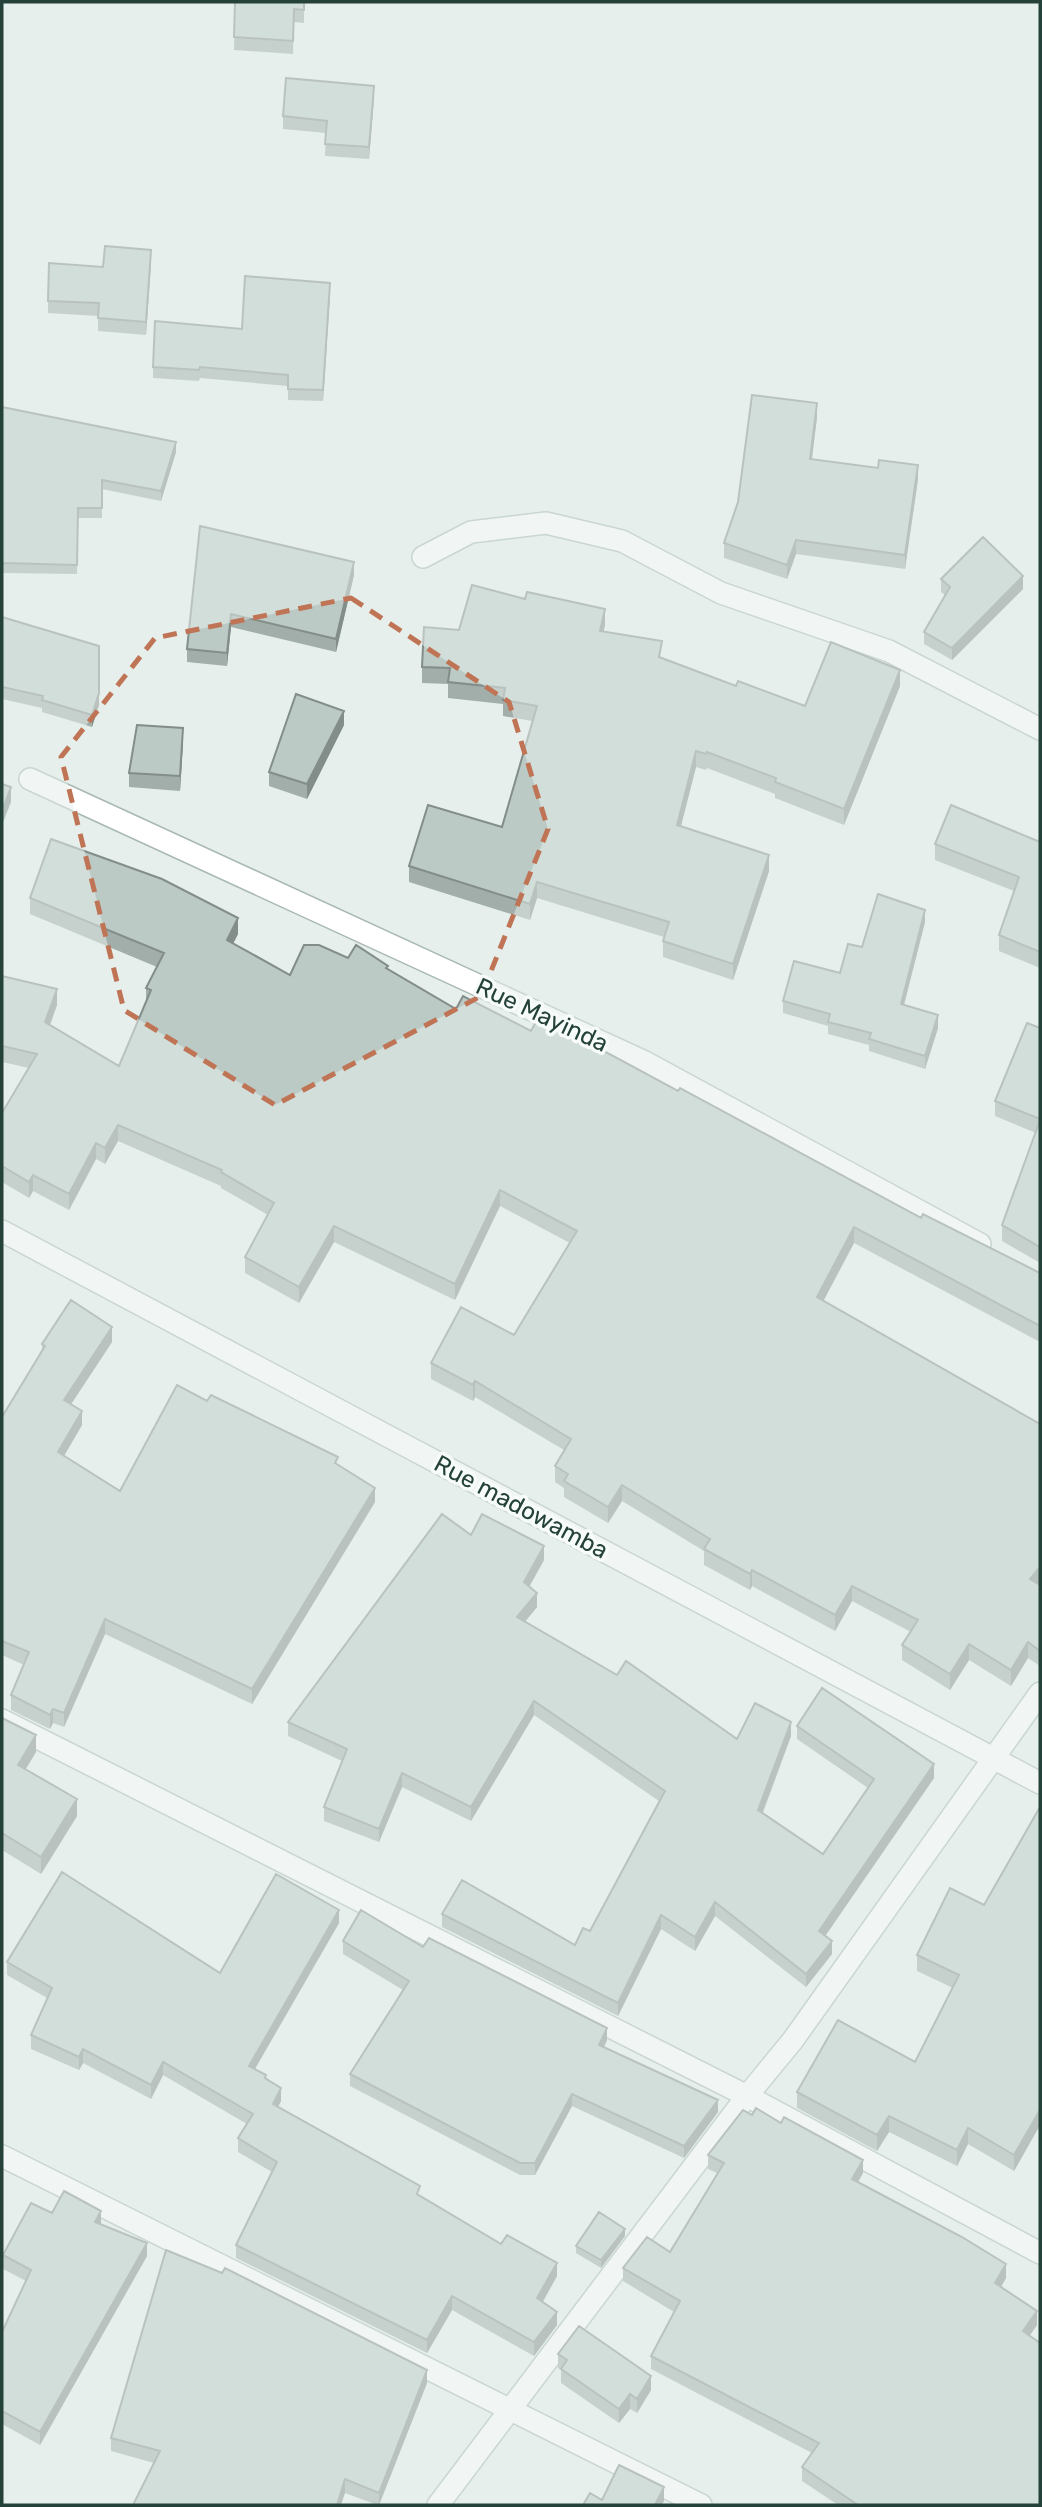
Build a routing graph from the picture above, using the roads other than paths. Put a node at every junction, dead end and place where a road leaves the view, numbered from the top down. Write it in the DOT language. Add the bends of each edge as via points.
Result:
graph roads {
  1 [pos="423,557"];
  2 [pos="1040,729"];
  3 [pos="30,779"];
  4 [pos="2,1231"];
  5 [pos="992,1250"];
  6 [pos="1040,1693"];
  7 [pos="2,1720"];
  8 [pos="993,1759"];
  9 [pos="1040,1783"];
  10 [pos="747,2096"];
  11 [pos="2,2156"];
  12 [pos="1040,2253"];
  13 [pos="511,2410"];
  14 [pos="438,2505"];
  15 [pos="701,2505"];
  1 -- 2 [label="street" via="471,532 546,523 622,541 721,593 889,651"];
  3 -- 5 [label="street, Rue Mayinda" via="645,1062"];
  4 -- 8 [label="street, Rue madowamba"];
  6 -- 8 [label="street"];
  7 -- 10 [label="street"];
  8 -- 9 [label="street, Rue madowamba"];
  8 -- 10 [label="street" via="793,2040"];
  10 -- 12 [label="street"];
  10 -- 13 [label="street"];
  11 -- 13 [label="street"];
  13 -- 14 [label="street"];
  13 -- 15 [label="street"];
}
